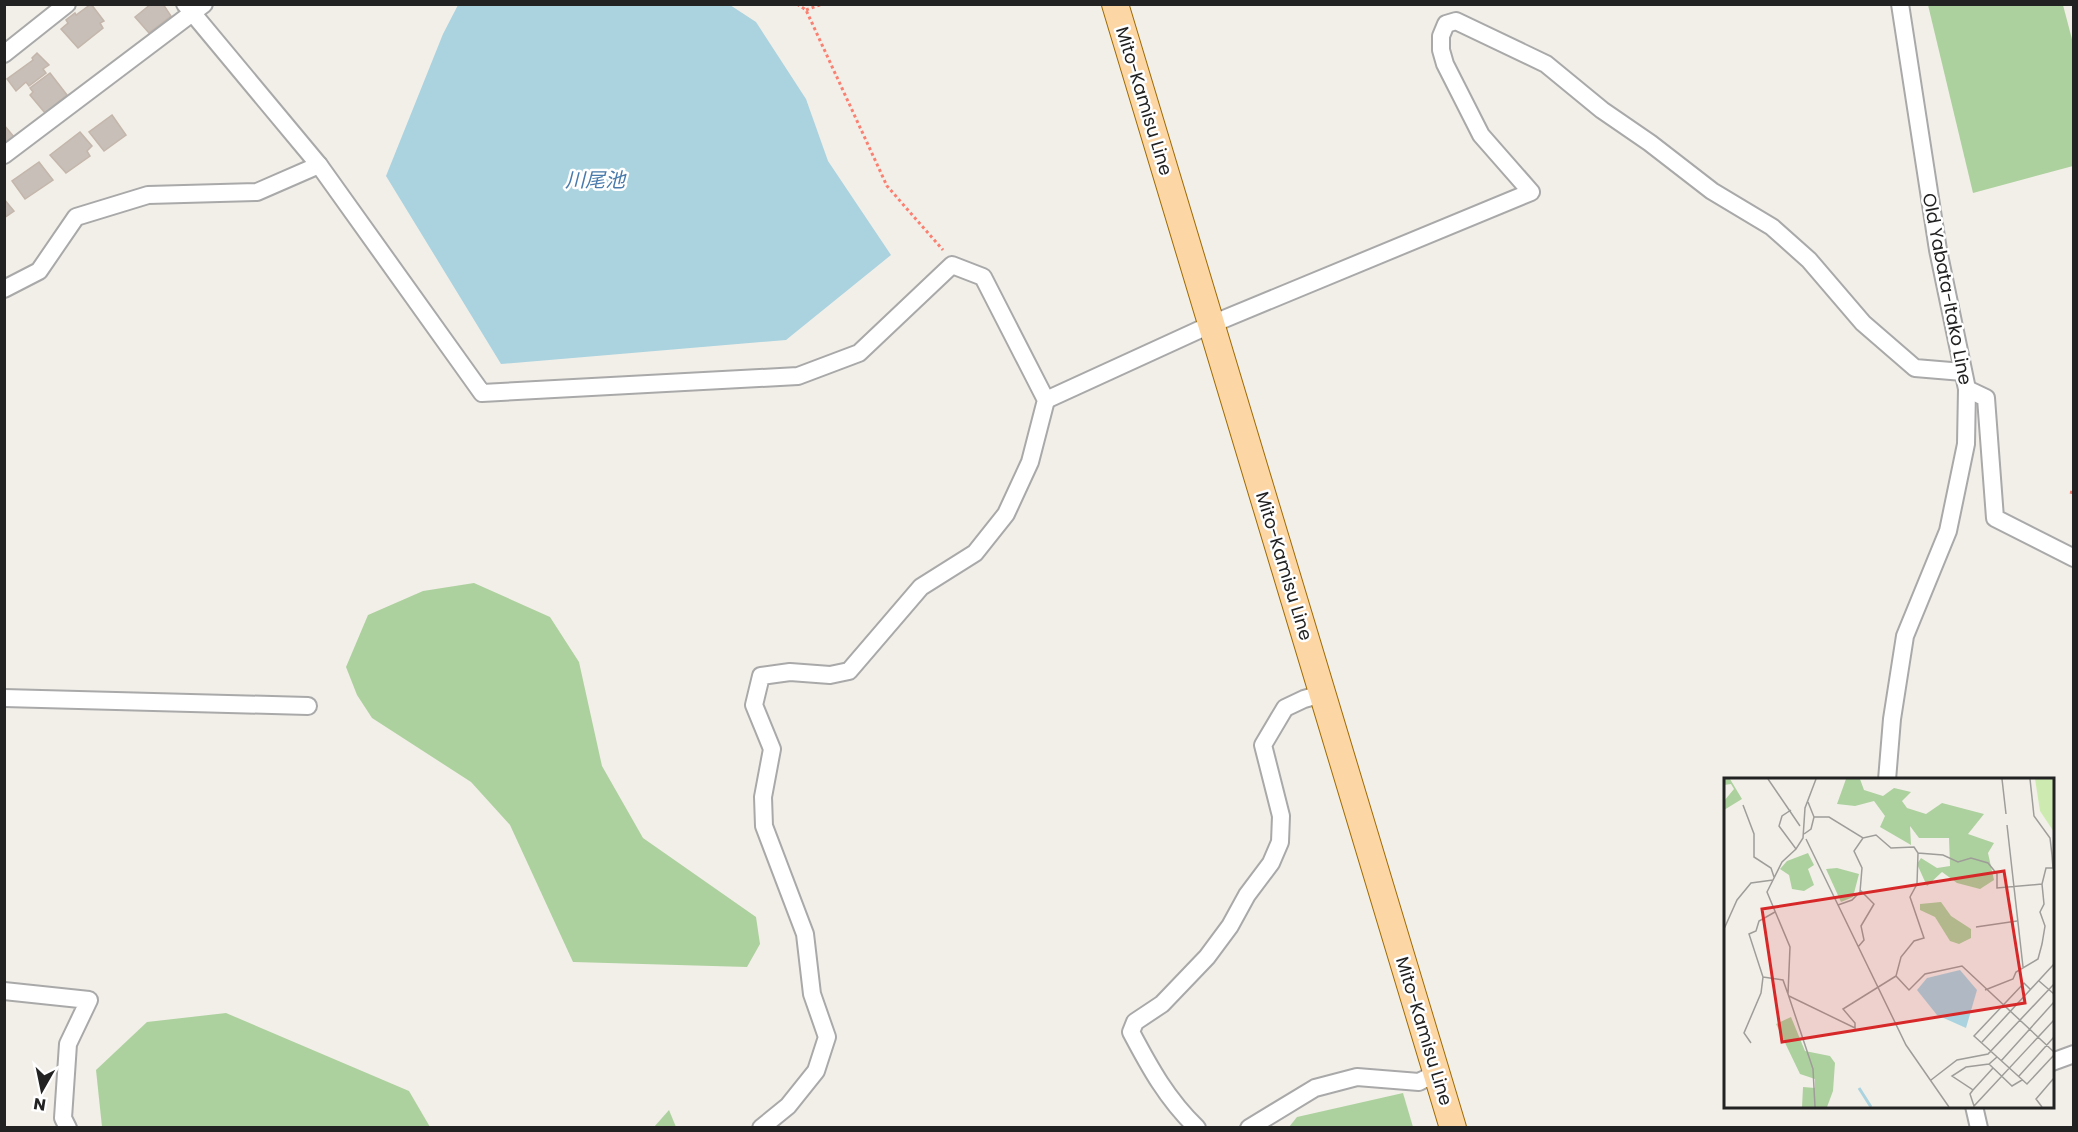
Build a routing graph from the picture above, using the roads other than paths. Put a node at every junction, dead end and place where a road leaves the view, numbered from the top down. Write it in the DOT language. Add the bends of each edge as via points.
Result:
graph roads {
  1 [pos="67,4"];
  2 [pos="1115,4"];
  3 [pos="1900,4"];
  4 [pos="194,7"];
  5 [pos="4,54"];
  6 [pos="4,154"];
  7 [pos="319,165"];
  8 [pos="4,290"];
  9 [pos="1212,324"];
  10 [pos="1963,372"];
  11 [pos="1967,389"];
  12 [pos="1047,400"];
  13 [pos="2073,558"];
  14 [pos="1322,694"];
  15 [pos="4,698"];
  16 [pos="308,706"];
  17 [pos="1887,778"];
  18 [pos="4,992"];
  19 [pos="2073,1054"];
  20 [pos="2054,1061"];
  21 [pos="1436,1073"];
  22 [pos="1974,1108"];
  23 [pos="68,1128"];
  24 [pos="761,1128"];
  25 [pos="1197,1128"];
  26 [pos="1250,1128"];
  27 [pos="1453,1128"];
  28 [pos="1979,1128"];
  1 -- 5 [label="street"];
  2 -- 9 [label="main road, Mito-Kamisu Line"];
  3 -- 10 [label="street, Old Yabata-Itako Line" via="1938,250"];
  4 -- 6 [label="street"];
  4 -- 7 [label="street"];
  7 -- 8 [label="street" via="256,192 148,195 76,217 39,271"];
  7 -- 12 [label="street" via="482,393 798,376 859,353 952,265 983,277"];
  9 -- 10 [label="street" via="1531,192 1482,135 1445,64 1441,36 1446,24 1456,21 1546,64 1713,191 1772,227 1809,260 1863,322 1915,368"];
  9 -- 12 [label="street"];
  9 -- 14 [label="main road, Mito-Kamisu Line"];
  10 -- 11 [label="street, Old Yabata-Itako Line"];
  11 -- 13 [label="street" via="1986,398 1995,518"];
  11 -- 17 [label="street, Old Yabata-Itako Line" via="1966,444 1948,531 1905,636"];
  12 -- 24 [label="street" via="1030,462 1006,514 975,553 921,587 849,671 761,676 754,705 772,749 764,826 805,934 812,994 827,1037 816,1071 788,1106"];
  14 -- 21 [label="main road, Mito-Kamisu Line"];
  14 -- 25 [label="street" via="1285,708 1263,745 1281,816 1280,842 1272,863 1206,957 1162,1004 1135,1022 1131,1032 1158,1081"];
  15 -- 16 [label="street"];
  18 -- 23 [label="street" via="89,1000 68,1044 63,1118"];
  19 -- 20 [label="street"];
  21 -- 26 [label="street" via="1419,1082 1357,1077 1315,1088"];
  21 -- 27 [label="main road, Mito-Kamisu Line"];
  22 -- 28 [label="street"];
}
